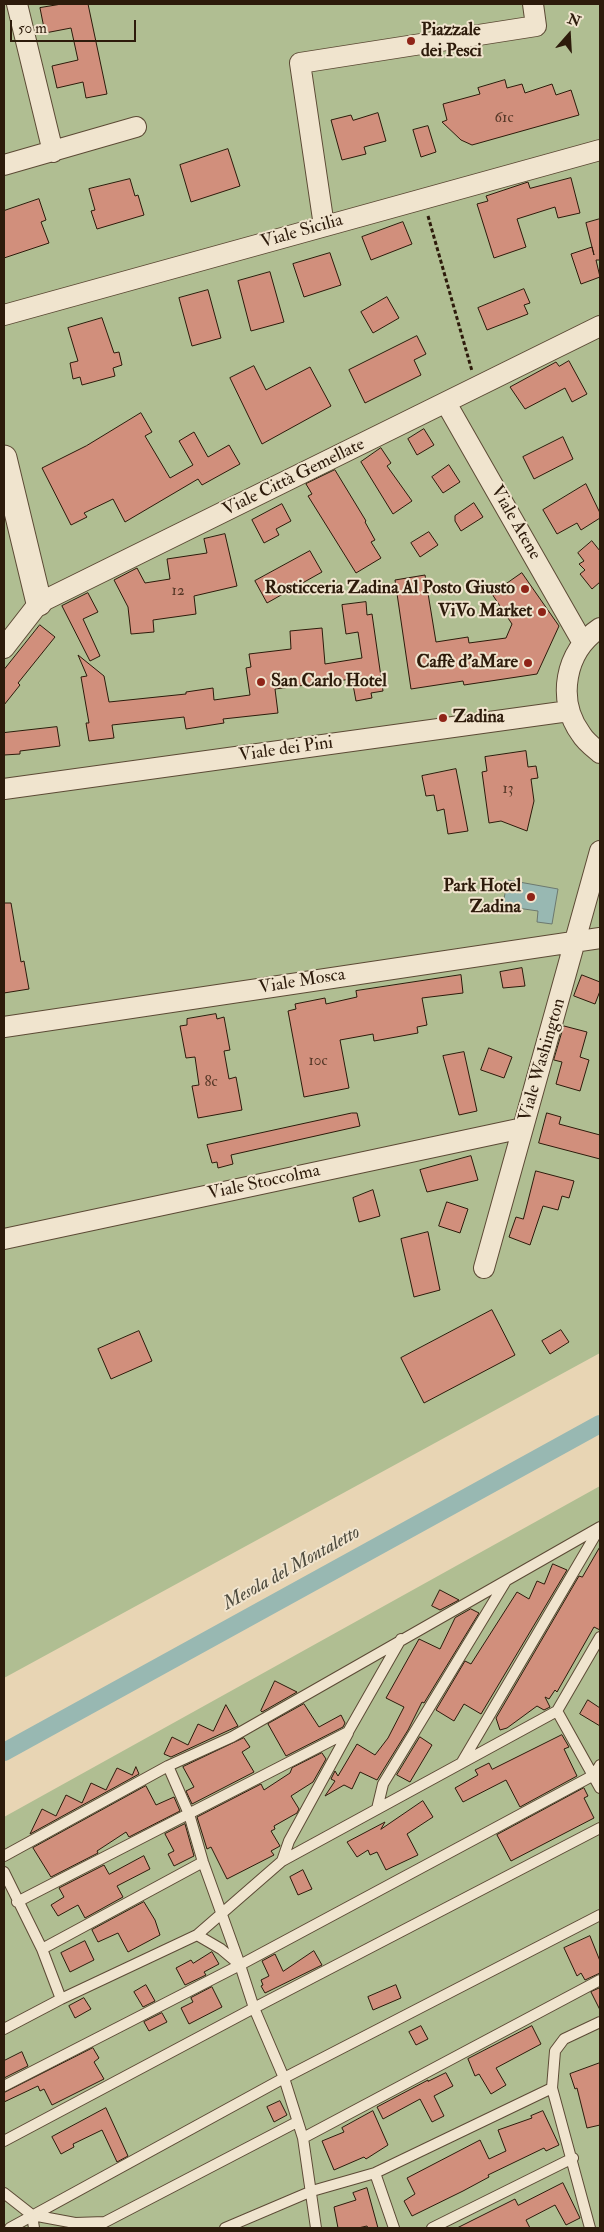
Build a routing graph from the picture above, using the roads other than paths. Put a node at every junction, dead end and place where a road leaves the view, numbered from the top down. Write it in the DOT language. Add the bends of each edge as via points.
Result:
graph roads {
  1 [pos="17,4"];
  2 [pos="533,4"];
  3 [pos="136,127"];
  4 [pos="600,150"];
  5 [pos="53,152"];
  6 [pos="4,165"];
  7 [pos="324,226"];
  8 [pos="4,315"];
  9 [pos="600,326"];
  10 [pos="446,403"];
  11 [pos="4,458"];
  12 [pos="39,603"];
  13 [pos="600,628"];
  14 [pos="583,643"];
  15 [pos="4,648"];
  16 [pos="569,711"];
  17 [pos="600,753"];
  18 [pos="4,789"];
  19 [pos="600,851"];
  20 [pos="600,938"];
  21 [pos="577,941"];
  22 [pos="4,1027"];
  23 [pos="524,1128"];
  24 [pos="4,1238"];
  25 [pos="484,1268"];
  26 [pos="600,1527"];
  27 [pos="507,1580"];
  28 [pos="600,1637"];
  29 [pos="401,1639"];
  30 [pos="557,1711"];
  31 [pos="348,1732"];
  32 [pos="461,1763"];
  33 [pos="600,1765"];
  34 [pos="168,1766"];
  35 [pos="594,1774"];
  36 [pos="600,1788"];
  37 [pos="377,1809"];
  38 [pos="189,1814"];
  39 [pos="600,1828"];
  40 [pos="4,1856"];
  41 [pos="282,1860"];
  42 [pos="203,1862"];
  43 [pos="4,1872"];
  44 [pos="17,1902"];
  45 [pos="222,1915"];
  46 [pos="600,1915"];
  47 [pos="197,1935"];
  48 [pos="42,1949"];
  49 [pos="240,1965"];
  50 [pos="600,1980"];
  51 [pos="60,1999"];
  52 [pos="254,2008"];
  53 [pos="600,2022"];
  54 [pos="4,2029"];
  55 [pos="284,2078"];
  56 [pos="4,2086"];
  57 [pos="552,2088"];
  58 [pos="297,2122"];
  59 [pos="303,2138"];
  60 [pos="4,2141"];
  61 [pos="573,2158"];
  62 [pos="375,2173"];
  63 [pos="312,2191"];
  64 [pos="4,2193"];
  65 [pos="32,2215"];
  66 [pos="10,2228"];
  67 [pos="34,2228"];
  68 [pos="226,2228"];
  69 [pos="316,2228"];
  70 [pos="394,2228"];
  71 [pos="432,2228"];
  72 [pos="590,2228"];
  1 -- 5 [label="street"];
  2 -- 7 [label="street" via="536,26 300,63"];
  3 -- 5 [label="street"];
  4 -- 7 [label="street, Viale Sicilia"];
  5 -- 6 [label="street"];
  7 -- 8 [label="street, Viale Sicilia"];
  9 -- 10 [label="street, Viale Città Gemellate"];
  10 -- 12 [label="street, Viale Città Gemellate"];
  10 -- 14 [label="street, Viale Atene"];
  11 -- 12 [label="street"];
  12 -- 15 [label="street, Viale Città Gemellate"];
  13 -- 14 [label="street"];
  14 -- 16 [label="street" via="568,675"];
  16 -- 17 [label="street" via="581,734"];
  16 -- 18 [label="street, Viale dei Pini"];
  19 -- 21 [label="street, Viale Washington"];
  20 -- 21 [label="street, Viale Mosca"];
  21 -- 22 [label="street, Viale Mosca"];
  21 -- 23 [label="street, Viale Washington"];
  23 -- 24 [label="street, Viale Stoccolma"];
  23 -- 25 [label="street, Viale Washington"];
  26 -- 27 [label="lane"];
  26 -- 32 [label="lane"];
  27 -- 29 [label="lane"];
  27 -- 37 [label="lane" via="383,1784"];
  28 -- 30 [label="lane"];
  29 -- 31 [label="lane"];
  29 -- 34 [label="lane" via="232,1737"];
  30 -- 32 [label="lane"];
  30 -- 35 [label="lane"];
  31 -- 38 [label="lane"];
  31 -- 41 [label="lane"];
  32 -- 37 [label="lane"];
  33 -- 35 [label="lane"];
  34 -- 38 [label="lane"];
  34 -- 40 [label="lane"];
  35 -- 36 [label="lane"];
  35 -- 49 [label="lane"];
  37 -- 41 [label="lane"];
  38 -- 42 [label="lane"];
  38 -- 44 [label="lane"];
  39 -- 52 [label="lane"];
  41 -- 45 [label="lane"];
  42 -- 45 [label="lane"];
  42 -- 48 [label="lane"];
  43 -- 44 [label="lane"];
  44 -- 48 [label="lane"];
  45 -- 47 [label="lane"];
  45 -- 49 [label="lane"];
  46 -- 55 [label="lane"];
  47 -- 49 [label="lane"];
  47 -- 51 [label="lane"];
  48 -- 51 [label="lane"];
  49 -- 52 [label="lane"];
  49 -- 56 [label="lane"];
  50 -- 59 [label="lane"];
  51 -- 54 [label="lane"];
  52 -- 55 [label="lane"];
  52 -- 60 [label="lane"];
  53 -- 57 [label="lane" via="564,2039 556,2051"];
  55 -- 58 [label="lane"];
  55 -- 65 [label="lane"];
  57 -- 61 [label="lane"];
  57 -- 62 [label="lane"];
  58 -- 59 [label="lane"];
  58 -- 65 [label="lane" via="105,2222 75,2223"];
  59 -- 63 [label="lane"];
  61 -- 71 [label="lane"];
  61 -- 72 [label="lane"];
  62 -- 63 [label="lane"];
  62 -- 70 [label="lane"];
  63 -- 68 [label="lane"];
  63 -- 69 [label="lane"];
  64 -- 65 [label="lane"];
  65 -- 66 [label="lane"];
  65 -- 67 [label="lane"];
}
